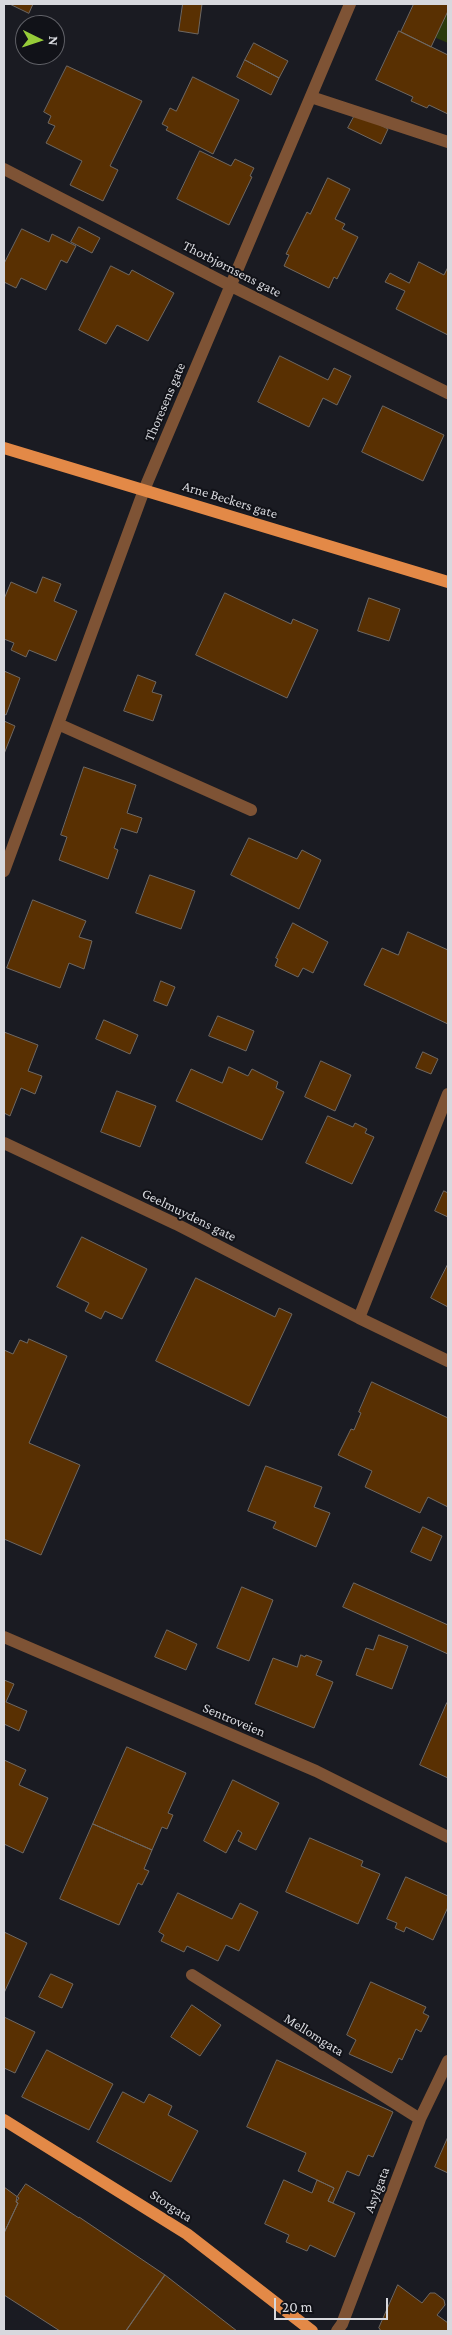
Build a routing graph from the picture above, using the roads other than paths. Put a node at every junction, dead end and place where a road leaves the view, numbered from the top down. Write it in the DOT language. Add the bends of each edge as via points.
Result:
graph roads {
  1 [pos="350,4"];
  2 [pos="311,97"];
  3 [pos="448,142"];
  4 [pos="4,169"];
  5 [pos="231,286"];
  6 [pos="448,393"];
  7 [pos="4,448"];
  8 [pos="144,490"];
  9 [pos="448,582"];
  10 [pos="58,724"];
  11 [pos="251,810"];
  12 [pos="4,871"];
  13 [pos="448,1094"];
  14 [pos="4,1143"];
  15 [pos="359,1318"];
  16 [pos="448,1361"];
  17 [pos="4,1637"];
  18 [pos="448,1837"];
  19 [pos="192,1975"];
  20 [pos="448,2060"];
  21 [pos="420,2119"];
  22 [pos="4,2120"];
  23 [pos="312,2331"];
  24 [pos="337,2331"];
  1 -- 2 [label="street, Thoresens gate"];
  2 -- 3 [label="street"];
  2 -- 5 [label="street, Thoresens gate"];
  4 -- 5 [label="street, Thorbjørnsens gate"];
  5 -- 6 [label="street, Thorbjørnsens gate"];
  5 -- 8 [label="street, Thoresens gate"];
  7 -- 8 [label="main road, Arne Beckers gate"];
  8 -- 9 [label="main road, Arne Beckers gate"];
  8 -- 10 [label="street, Thoresens gate"];
  10 -- 11 [label="street"];
  10 -- 12 [label="street, Thoresens gate"];
  13 -- 15 [label="street"];
  14 -- 15 [label="street, Geelmuydens gate" via="176,1224"];
  15 -- 16 [label="street, Geelmuydens gate"];
  17 -- 18 [label="street, Sentroveien" via="316,1771"];
  19 -- 21 [label="street, Mellomgata"];
  20 -- 21 [label="street, Asylgata"];
  21 -- 24 [label="street, Asylgata"];
  22 -- 23 [label="main road, Storgata" via="187,2234"];
}
